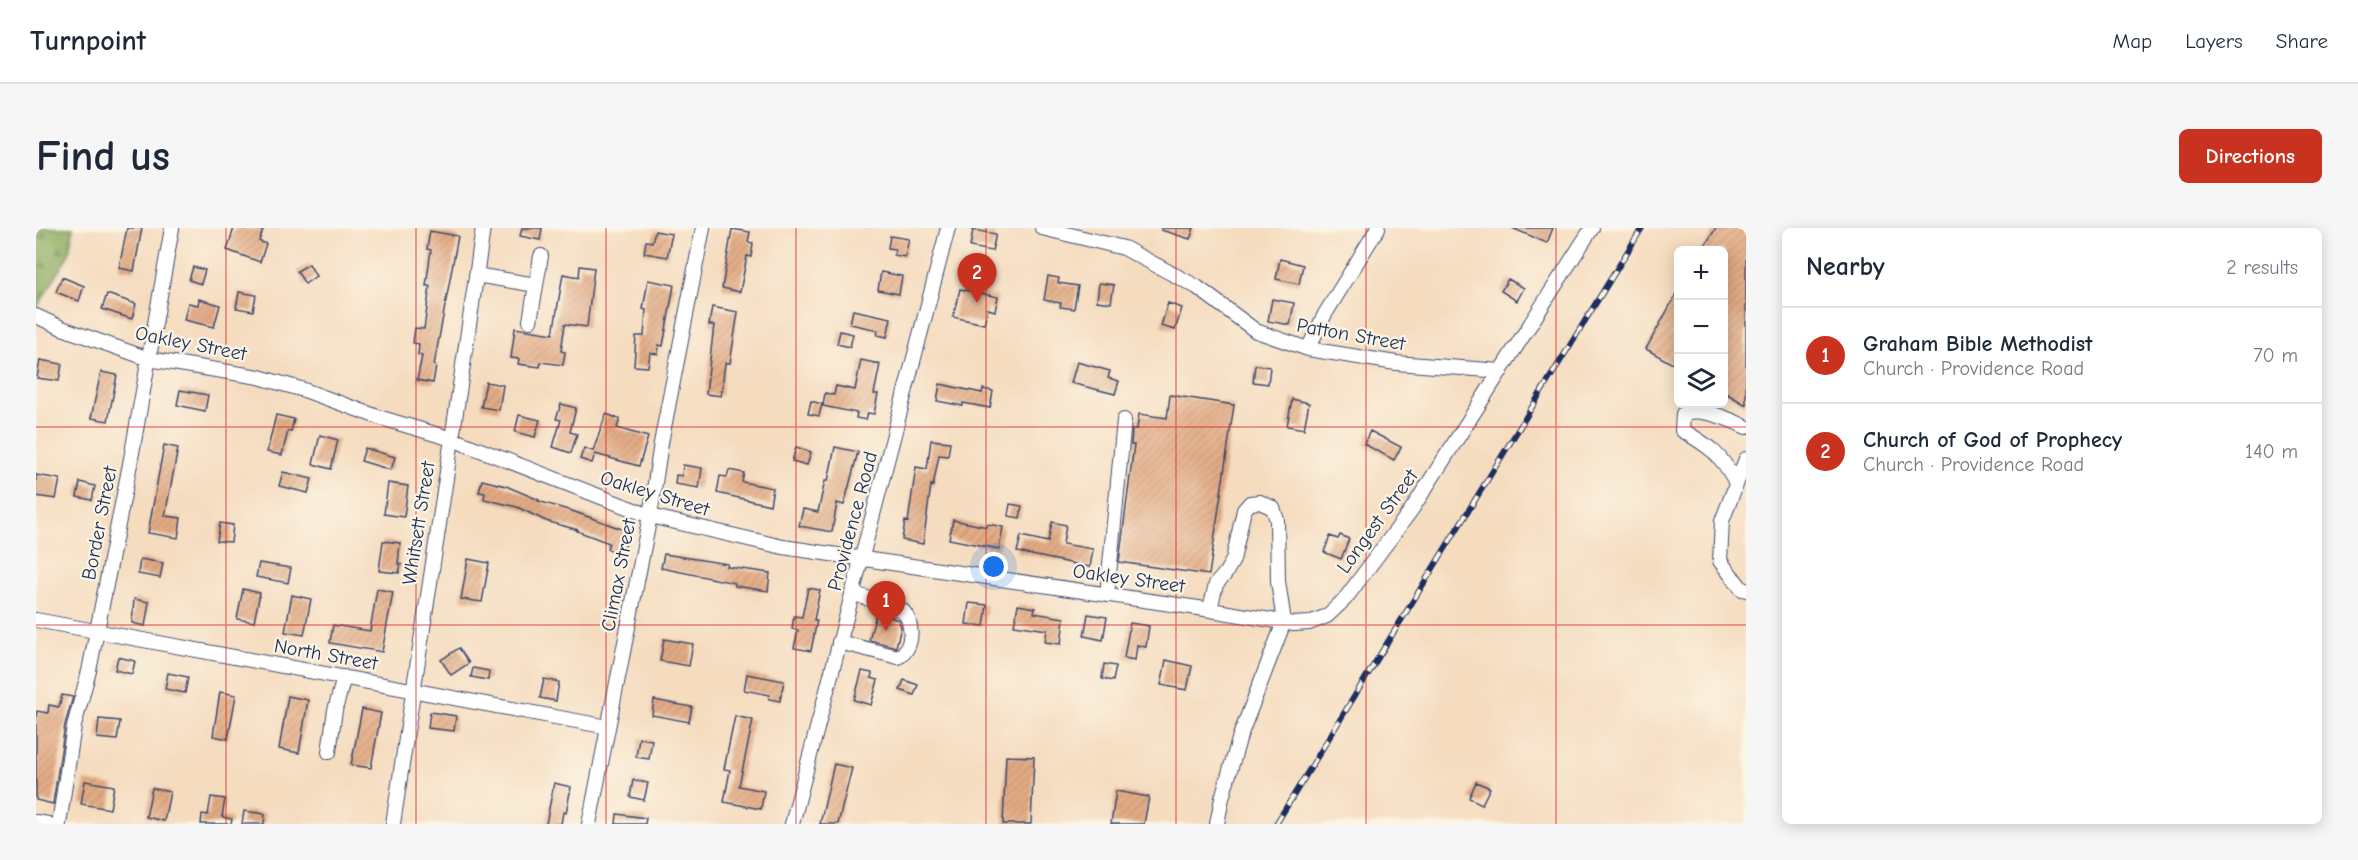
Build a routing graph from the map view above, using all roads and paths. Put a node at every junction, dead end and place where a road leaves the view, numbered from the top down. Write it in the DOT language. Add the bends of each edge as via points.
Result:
graph roads {
  1 [pos="172,228"];
  2 [pos="483,228"];
  3 [pos="703,228"];
  4 [pos="948,228"];
  5 [pos="1042,228"];
  6 [pos="1378,228"];
  7 [pos="1592,228"];
  8 [pos="541,256"];
  9 [pos="476,275"];
  10 [pos="536,285"];
  11 [pos="36,316"];
  12 [pos="530,321"];
  13 [pos="1308,349"];
  14 [pos="149,359"];
  15 [pos="1501,371"];
  16 [pos="1124,420"];
  17 [pos="1746,427"];
  18 [pos="452,440"];
  19 [pos="1746,459"];
  20 [pos="1736,483"];
  21 [pos="650,516"];
  22 [pos="862,559"];
  23 [pos="1746,590"];
  24 [pos="852,593"];
  25 [pos="1107,595"];
  26 [pos="1210,609"];
  27 [pos="36,620"];
  28 [pos="1284,622"];
  29 [pos="97,631"];
  30 [pos="839,642"];
  31 [pos="344,677"];
  32 [pos="415,690"];
  33 [pos="608,727"];
  34 [pos="329,752"];
  35 [pos="36,822"];
  36 [pos="48,824"];
  37 [pos="59,824"];
  38 [pos="393,824"];
  39 [pos="589,824"];
  40 [pos="792,824"];
  41 [pos="1217,824"];
  1 -- 14 [label="street, Border Street"];
  2 -- 9 [label="street, Whitsett Street"];
  3 -- 21 [label="street, Climax Street"];
  4 -- 22 [label="street, Providence Road"];
  5 -- 13 [label="street, Patton Street" via="1124,248 1197,287 1256,331"];
  6 -- 13 [label="street"];
  7 -- 15 [label="street, Longest Street"];
  8 -- 10 [label="street"];
  9 -- 10 [label="street"];
  9 -- 18 [label="street, Whitsett Street"];
  10 -- 12 [label="street"];
  11 -- 14 [label="street, Oakley Street"];
  13 -- 15 [label="street, Patton Street" via="1396,363"];
  14 -- 18 [label="street, Oakley Street" via="259,377"];
  14 -- 29 [label="street, Border Street"];
  15 -- 28 [label="street, Longest Street" via="1412,509 1335,610 1309,623"];
  16 -- 25 [label="street"];
  17 -- 20 [label="street" via="1691,410 1683,414 1682,430 1726,463"];
  18 -- 21 [label="street, Oakley Street"];
  18 -- 32 [label="street, Whitsett Street"];
  19 -- 20 [label="street"];
  20 -- 23 [label="street" via="1722,521 1720,561"];
  21 -- 22 [label="street, Oakley Street" via="783,547"];
  21 -- 33 [label="street, Climax Street"];
  22 -- 24 [label="street, Providence Road"];
  22 -- 25 [label="street, Oakley Street"];
  24 -- 30 [label="street, Providence Road"];
  24 -- 30 [label="street" via="902,610 910,626 909,642 898,657"];
  25 -- 26 [label="street, Oakley Street"];
  26 -- 28 [label="street, Oakley Street"];
  26 -- 28 [label="street" via="1216,584 1233,560 1244,510 1250,503 1260,502 1273,508 1277,520 1278,581"];
  27 -- 29 [label="street, North Street"];
  28 -- 41 [label="street" via="1240,735"];
  29 -- 31 [label="street, North Street"];
  29 -- 37 [label="street, Border Street" via="74,726"];
  30 -- 40 [label="street, Providence Road"];
  31 -- 32 [label="street, North Street"];
  31 -- 34 [label="street" via="334,710"];
  32 -- 33 [label="street, North Street"];
  32 -- 38 [label="street, Whitsett Street"];
  33 -- 39 [label="street, Climax Street"];
  35 -- 36 [label="street"];
}
